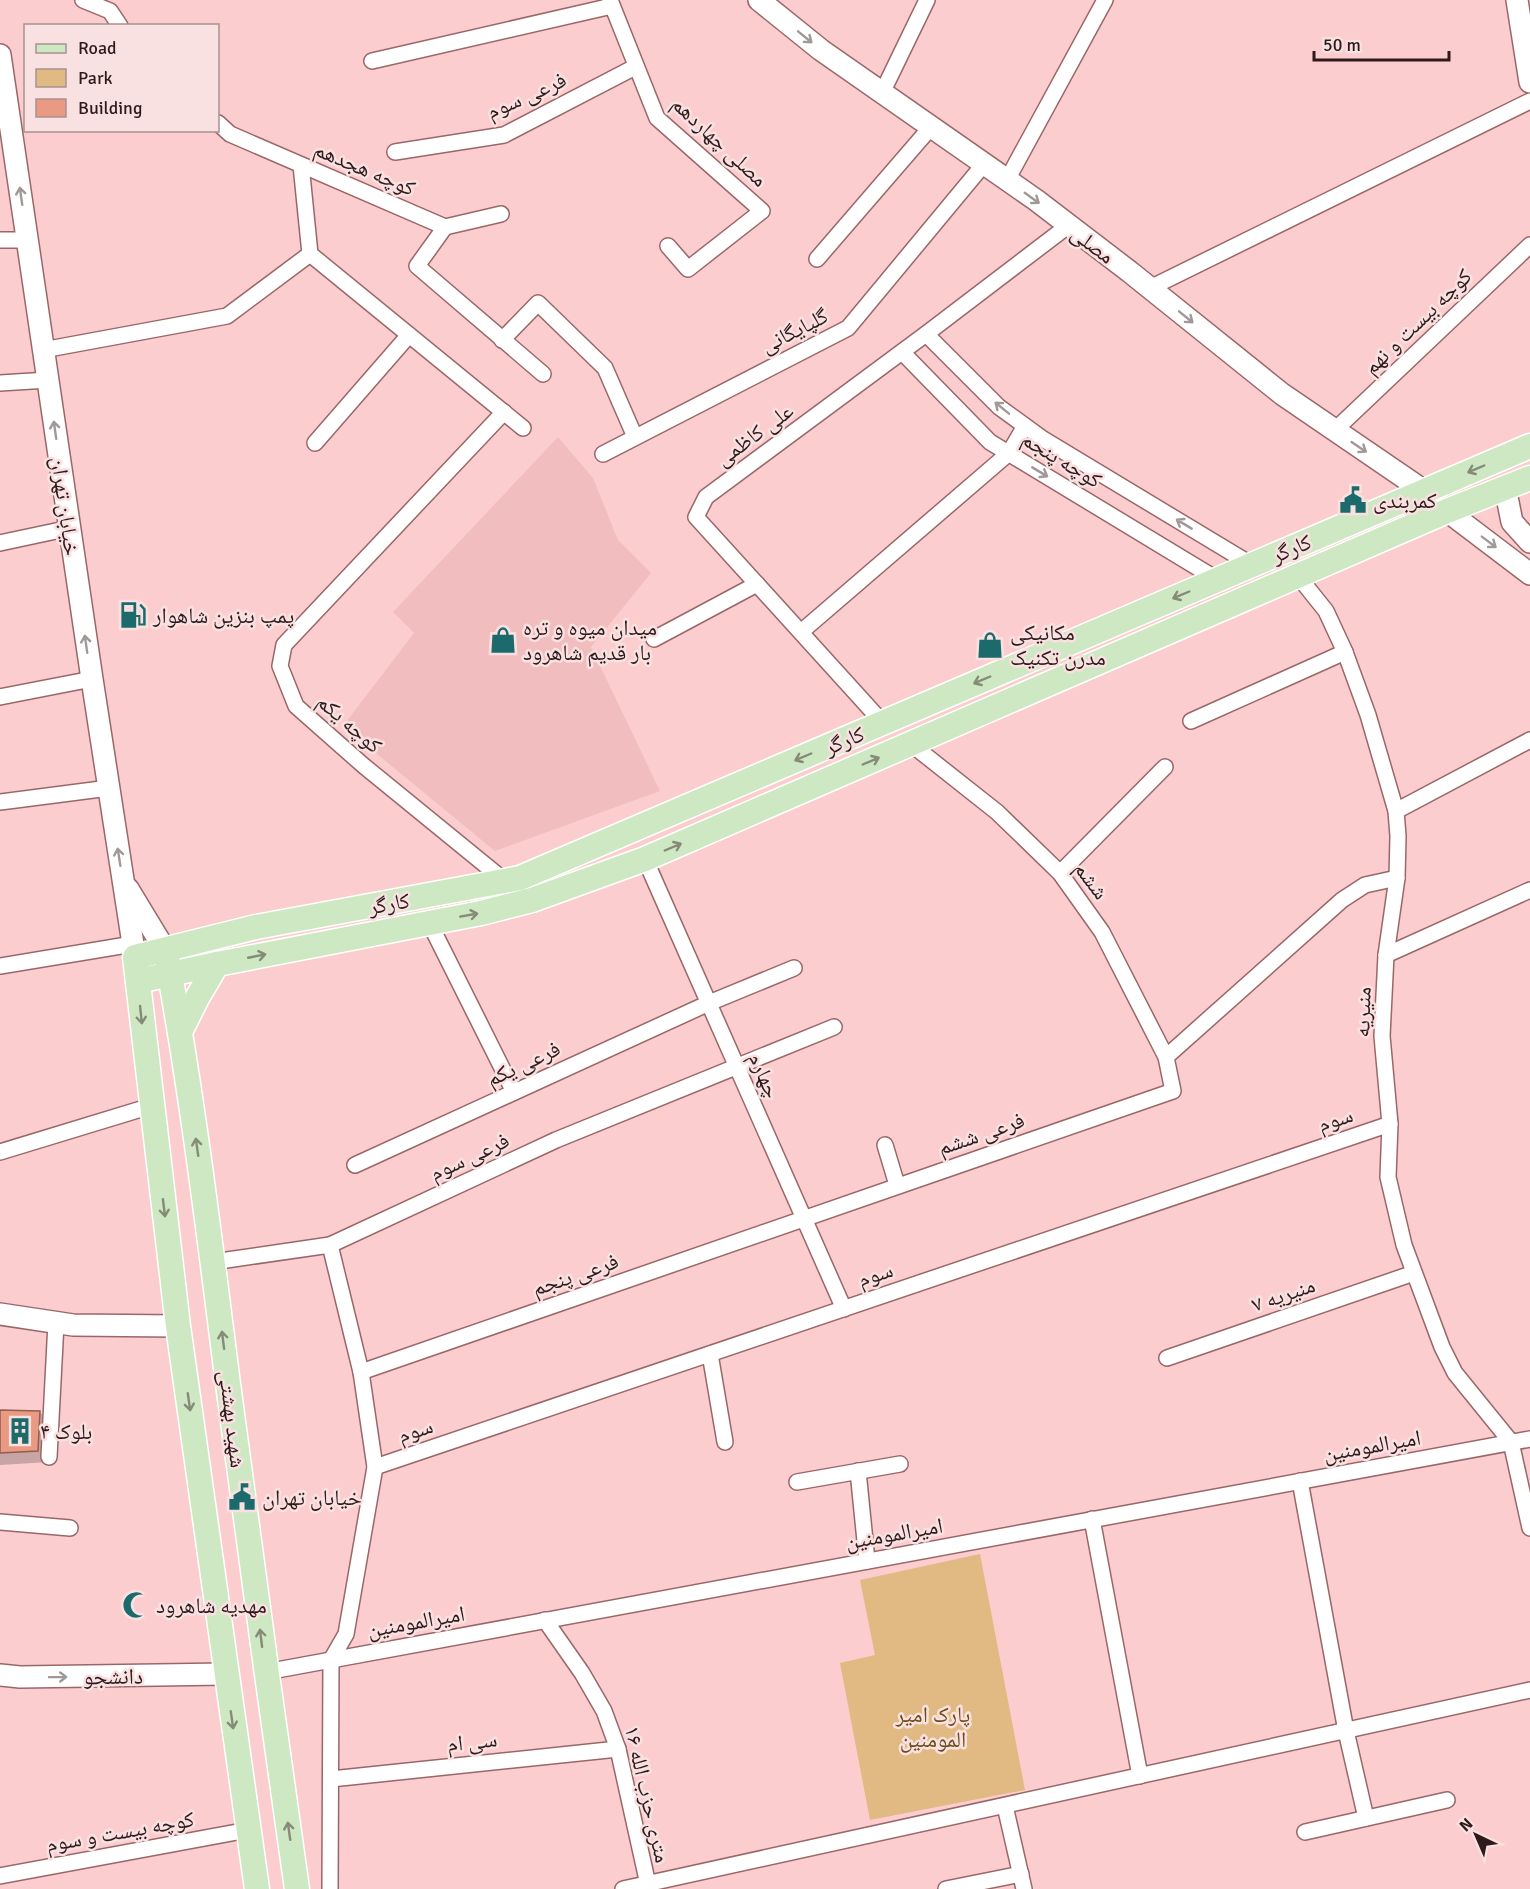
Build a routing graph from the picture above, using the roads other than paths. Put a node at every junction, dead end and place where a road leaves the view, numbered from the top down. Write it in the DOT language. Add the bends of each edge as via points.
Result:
graph roads {
  1 [pos="83,0"];
  2 [pos="759,0"];
  3 [pos="927,0"];
  4 [pos="1105,0"];
  5 [pos="1517,0"];
  6 [pos="611,3"];
  7 [pos="119,24"];
  8 [pos="0,55"];
  9 [pos="372,61"];
  10 [pos="635,67"];
  11 [pos="1530,82"];
  12 [pos="882,93"];
  13 [pos="1530,100"];
  14 [pos="219,124"];
  15 [pos="932,127"];
  16 [pos="395,152"];
  17 [pos="984,164"];
  18 [pos="302,165"];
  19 [pos="1007,180"];
  20 [pos="501,214"];
  21 [pos="1069,225"];
  22 [pos="445,227"];
  23 [pos="0,240"];
  24 [pos="27,240"];
  25 [pos="1530,245"];
  26 [pos="668,246"];
  27 [pos="310,254"];
  28 [pos="817,259"];
  29 [pos="1150,288"];
  30 [pos="926,334"];
  31 [pos="409,335"];
  32 [pos="502,340"];
  33 [pos="43,350"];
  34 [pos="902,352"];
  35 [pos="543,374"];
  36 [pos="48,380"];
  37 [pos="0,382"];
  38 [pos="504,412"];
  39 [pos="1025,426"];
  40 [pos="523,428"];
  41 [pos="1335,430"];
  42 [pos="635,437"];
  43 [pos="315,443"];
  44 [pos="1528,445"];
  45 [pos="1009,453"];
  46 [pos="603,454"];
  47 [pos="1530,478"];
  48 [pos="1505,487"];
  49 [pos="1424,491"];
  50 [pos="1448,511"];
  51 [pos="70,528"];
  52 [pos="1530,542"];
  53 [pos="0,543"];
  54 [pos="1252,565"];
  55 [pos="1530,574"];
  56 [pos="1298,576"];
  57 [pos="1218,580"];
  58 [pos="757,584"];
  59 [pos="801,632"];
  60 [pos="654,639"];
  61 [pos="1345,652"];
  62 [pos="92,679"];
  63 [pos="0,697"];
  64 [pos="1191,721"];
  65 [pos="884,723"];
  66 [pos="1530,740"];
  67 [pos="911,744"];
  68 [pos="1165,767"];
  69 [pos="109,788"];
  70 [pos="0,802"];
  71 [pos="1396,811"];
  72 [pos="645,859"];
  73 [pos="1060,873"];
  74 [pos="1397,878"];
  75 [pos="505,881"];
  76 [pos="123,883"];
  77 [pos="1530,890"];
  78 [pos="429,922"];
  79 [pos="134,950"];
  80 [pos="165,950"];
  81 [pos="1386,955"];
  82 [pos="217,964"];
  83 [pos="0,966"];
  84 [pos="794,968"];
  85 [pos="170,974"];
  86 [pos="138,981"];
  87 [pos="709,1003"];
  88 [pos="834,1027"];
  89 [pos="180,1032"];
  90 [pos="1166,1057"];
  91 [pos="738,1068"];
  92 [pos="1173,1091"];
  93 [pos="514,1092"];
  94 [pos="151,1106"];
  95 [pos="1390,1124"];
  96 [pos="885,1145"];
  97 [pos="0,1152"];
  98 [pos="355,1165"];
  99 [pos="897,1185"];
  100 [pos="804,1218"];
  101 [pos="330,1245"];
  102 [pos="213,1262"];
  103 [pos="1414,1273"];
  104 [pos="844,1309"];
  105 [pos="0,1314"];
  106 [pos="56,1323"];
  107 [pos="178,1326"];
  108 [pos="710,1354"];
  109 [pos="1167,1359"];
  110 [pos="361,1372"];
  111 [pos="1530,1438"];
  112 [pos="725,1442"];
  113 [pos="1511,1442"];
  114 [pos="49,1457"];
  115 [pos="900,1464"];
  116 [pos="375,1467"];
  117 [pos="858,1472"];
  118 [pos="1300,1481"];
  119 [pos="797,1482"];
  120 [pos="1092,1519"];
  121 [pos="0,1522"];
  122 [pos="70,1528"];
  123 [pos="1530,1528"];
  124 [pos="867,1561"];
  125 [pos="545,1620"];
  126 [pos="331,1660"];
  127 [pos="266,1672"];
  128 [pos="225,1674"];
  129 [pos="0,1675"];
  130 [pos="1530,1690"];
  131 [pos="1346,1731"];
  132 [pos="618,1749"];
  133 [pos="1140,1776"];
  134 [pos="331,1779"];
  135 [pos="1447,1800"];
  136 [pos="1005,1806"];
  137 [pos="1366,1818"];
  138 [pos="248,1830"];
  139 [pos="1305,1832"];
  140 [pos="0,1876"];
  141 [pos="1022,1881"];
  142 [pos="648,1887"];
  143 [pos="256,1889"];
  144 [pos="297,1889"];
  145 [pos="330,1889"];
  146 [pos="623,1889"];
  147 [pos="946,1889"];
  1 -- 7 [label="street" via="110,11"];
  2 -- 12 [label="street, مصلی, one-way"];
  3 -- 12 [label="street"];
  4 -- 19 [label="street"];
  5 -- 11 [label="street"];
  6 -- 9 [label="street"];
  6 -- 10 [label="street, مصلی چهاردهم"];
  24 -- 8 [label="street, خیابان تهران, one-way"];
  10 -- 16 [label="street, فرعی سوم" via="504,135"];
  10 -- 26 [label="street, مصلی چهاردهم" via="657,118 762,211 688,268"];
  12 -- 15 [label="street, مصلی"];
  13 -- 29 [label="street"];
  14 -- 18 [label="street, کوچه هجدهم" via="230,134"];
  15 -- 17 [label="street, مصلی"];
  15 -- 28 [label="street"];
  17 -- 19 [label="street, مصلی"];
  17 -- 42 [label="street, گلپایگانی" via="848,328"];
  18 -- 22 [label="street, کوچه هجدهم"];
  18 -- 27 [label="street"];
  19 -- 21 [label="street, مصلی, one-way"];
  20 -- 22 [label="street"];
  21 -- 29 [label="street, مصلی"];
  21 -- 30 [label="street, علی کاظمی"];
  22 -- 32 [label="street" via="417,266"];
  23 -- 24 [label="street"];
  24 -- 33 [label="street, خیابان تهران"];
  25 -- 41 [label="street, کوچه بیست و نهم"];
  27 -- 31 [label="street"];
  27 -- 33 [label="street" via="227,316"];
  29 -- 41 [label="street, مصلی, one-way" via="1282,394"];
  30 -- 34 [label="street, علی کاظمی"];
  39 -- 30 [label="street, one-way" via="999,407"];
  31 -- 38 [label="street"];
  31 -- 43 [label="street"];
  32 -- 35 [label="street"];
  32 -- 42 [label="street" via="538,303 605,368"];
  33 -- 36 [label="street, خیابان تهران"];
  34 -- 45 [label="street, کوچه پنجم" via="990,442"];
  34 -- 58 [label="street, علی کاظمی" via="706,497 696,517"];
  36 -- 37 [label="street"];
  51 -- 36 [label="street, خیابان تهران, one-way"];
  38 -- 40 [label="street"];
  38 -- 75 [label="street, کوچه یکم" via="284,645 280,666 296,706"];
  39 -- 45 [label="street"];
  54 -- 39 [label="street, one-way"];
  41 -- 49 [label="street, مصلی, one-way"];
  42 -- 46 [label="street, گلپایگانی"];
  44 -- 49 [label="main road, کارگر, one-way"];
  45 -- 57 [label="street, کوچه پنجم, one-way"];
  45 -- 59 [label="street"];
  47 -- 48 [label="main road, کارگر"];
  48 -- 50 [label="main road, کارگر"];
  48 -- 52 [label="street" via="1512,522"];
  49 -- 50 [label="main road"];
  49 -- 54 [label="main road, کارگر"];
  50 -- 55 [label="street, one-way"];
  50 -- 56 [label="main road, کارگر"];
  51 -- 53 [label="street"];
  62 -- 51 [label="street, خیابان تهران, one-way"];
  54 -- 57 [label="main road, کارگر"];
  56 -- 61 [label="street, منیریه" via="1326,611"];
  56 -- 67 [label="main road, کارگر"];
  57 -- 65 [label="main road, کارگر, one-way"];
  58 -- 59 [label="street, علی کاظمی"];
  58 -- 60 [label="street"];
  59 -- 65 [label="street, علی کاظمی"];
  61 -- 64 [label="street"];
  61 -- 71 [label="street, منیریه"];
  62 -- 63 [label="street"];
  62 -- 69 [label="street, خیابان تهران"];
  65 -- 75 [label="main road, کارگر, one-way" via="520,878"];
  66 -- 71 [label="street"];
  72 -- 67 [label="main road, کارگر, one-way"];
  67 -- 73 [label="street, ششم" via="997,812"];
  68 -- 73 [label="street"];
  69 -- 70 [label="street"];
  76 -- 69 [label="street, خیابان تهران, one-way"];
  71 -- 74 [label="street, منیریه"];
  78 -- 72 [label="main road, کارگر, one-way" via="532,900"];
  72 -- 87 [label="street, چهارم"];
  73 -- 90 [label="street, ششم" via="1102,932"];
  74 -- 81 [label="street, منیریه"];
  74 -- 90 [label="street" via="1365,885 1342,900"];
  75 -- 80 [label="main road, کارگر" via="256,927"];
  76 -- 79 [label="street, خیابان تهران"];
  76 -- 80 [label="street"];
  77 -- 81 [label="street"];
  82 -- 78 [label="main road, کارگر, one-way"];
  78 -- 93 [label="street"];
  79 -- 80 [label="main road, کارگر"];
  79 -- 83 [label="street"];
  79 -- 86 [label="main road, شهید بهشتی"];
  80 -- 85 [label="main road, شهید بهشتی"];
  81 -- 95 [label="street, منیریه" via="1382,1036"];
  82 -- 85 [label="main road, کارگر"];
  82 -- 89 [label="main road"];
  84 -- 87 [label="street, فرعی یکم"];
  85 -- 86 [label="main road, کارگر"];
  85 -- 89 [label="main road, شهید بهشتی"];
  86 -- 94 [label="main road, شهید بهشتی, one-way"];
  87 -- 91 [label="street, چهارم"];
  87 -- 93 [label="street, فرعی یکم"];
  88 -- 91 [label="street, فرعی سوم"];
  102 -- 89 [label="main road, شهید بهشتی, one-way"];
  90 -- 92 [label="street, ششم"];
  91 -- 100 [label="street, چهارم"];
  91 -- 101 [label="street, فرعی سوم" via="556,1140"];
  92 -- 99 [label="street, فرعی ششم"];
  93 -- 98 [label="street, فرعی یکم"];
  94 -- 97 [label="street"];
  94 -- 107 [label="main road, شهید بهشتی, one-way"];
  95 -- 103 [label="street, منیریه" via="1388,1177"];
  95 -- 104 [label="street, سوم"];
  96 -- 99 [label="street"];
  99 -- 100 [label="street, فرعی ششم"];
  100 -- 104 [label="street, چهارم"];
  100 -- 110 [label="street, فرعی پنجم"];
  101 -- 102 [label="street, فرعی سوم"];
  101 -- 110 [label="street"];
  127 -- 102 [label="main road, شهید بهشتی, one-way"];
  103 -- 109 [label="street, منیریه ۷"];
  103 -- 113 [label="street, منیریه" via="1455,1373"];
  104 -- 108 [label="street, سوم"];
  105 -- 106 [label="street"];
  106 -- 107 [label="street"];
  106 -- 114 [label="street"];
  107 -- 128 [label="main road, شهید بهشتی, one-way"];
  108 -- 112 [label="street"];
  108 -- 116 [label="street, سوم"];
  110 -- 116 [label="street"];
  111 -- 113 [label="street, امیرالمومنین"];
  113 -- 118 [label="street, امیرالمومنین"];
  113 -- 123 [label="street"];
  115 -- 117 [label="street"];
  116 -- 126 [label="street" via="346,1634"];
  117 -- 119 [label="street"];
  117 -- 124 [label="street"];
  118 -- 120 [label="street, امیرالمومنین"];
  118 -- 131 [label="street"];
  120 -- 124 [label="street, امیرالمومنین"];
  120 -- 133 [label="street"];
  121 -- 122 [label="street"];
  124 -- 125 [label="street, امیرالمومنین"];
  125 -- 126 [label="street, امیرالمومنین"];
  125 -- 132 [label="street, ۱۶ متری حزب الله" via="604,1711"];
  126 -- 127 [label="street, امیرالمومنین"];
  126 -- 134 [label="street"];
  144 -- 127 [label="main road, شهید بهشتی, one-way"];
  129 -- 128 [label="street, دانشجو, one-way"];
  128 -- 138 [label="main road, شهید بهشتی, one-way"];
  130 -- 131 [label="street"];
  131 -- 133 [label="street"];
  131 -- 137 [label="street"];
  132 -- 134 [label="street, سی ام"];
  132 -- 142 [label="street, ۱۶ متری حزب الله"];
  133 -- 136 [label="street"];
  134 -- 145 [label="street"];
  135 -- 137 [label="street"];
  136 -- 141 [label="street"];
  136 -- 142 [label="street"];
  137 -- 139 [label="street"];
  138 -- 140 [label="street, کوچه بیست و سوم"];
  138 -- 143 [label="main road, شهید بهشتی"];
  141 -- 147 [label="street"];
  142 -- 146 [label="street"];
}
